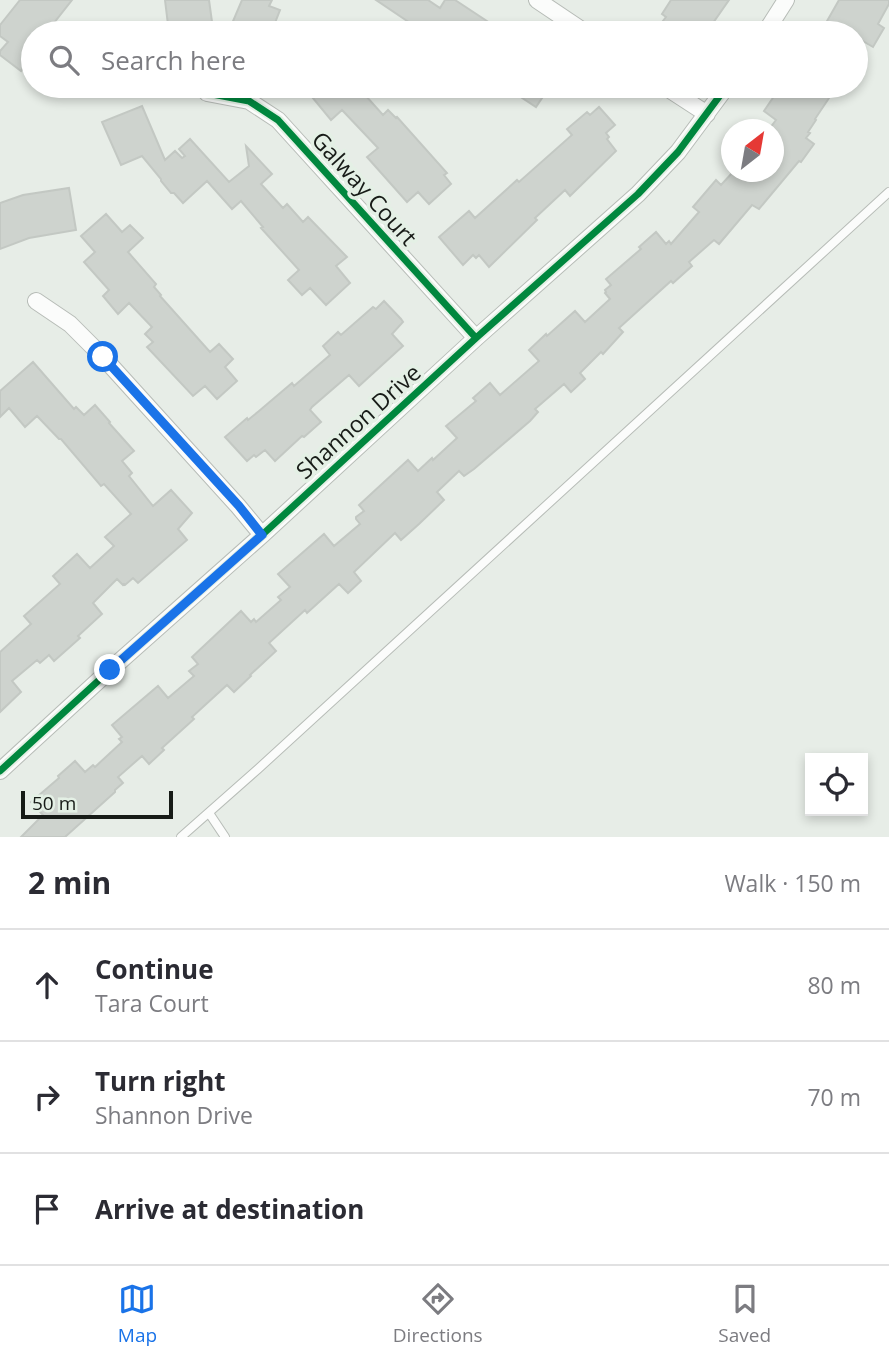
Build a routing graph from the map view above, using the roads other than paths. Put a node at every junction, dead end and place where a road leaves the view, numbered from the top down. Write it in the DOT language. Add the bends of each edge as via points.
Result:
graph roads {
  1 [pos="537,0"];
  2 [pos="786,0"];
  3 [pos="568,21"];
  4 [pos="773,21"];
  5 [pos="233,98"];
  6 [pos="682,98"];
  7 [pos="718,98"];
  8 [pos="707,114"];
  9 [pos="889,192"];
  10 [pos="36,301"];
  11 [pos="476,338"];
  12 [pos="262,535"];
  13 [pos="0,771"];
  14 [pos="209,813"];
  15 [pos="181,837"];
  16 [pos="225,837"];
  1 -- 3 [label="street"];
  2 -- 4 [label="street"];
  5 -- 11 [label="street, Galway Court" via="249,101 278,120"];
  6 -- 8 [label="street"];
  7 -- 8 [label="street, Shannon Drive"];
  8 -- 11 [label="street, Shannon Drive" via="638,194"];
  9 -- 14 [label="lane"];
  10 -- 12 [label="street" via="69,324 103,357"];
  11 -- 12 [label="street, Shannon Drive"];
  12 -- 13 [label="street, Shannon Drive"];
  14 -- 15 [label="lane"];
  14 -- 16 [label="lane"];
}
